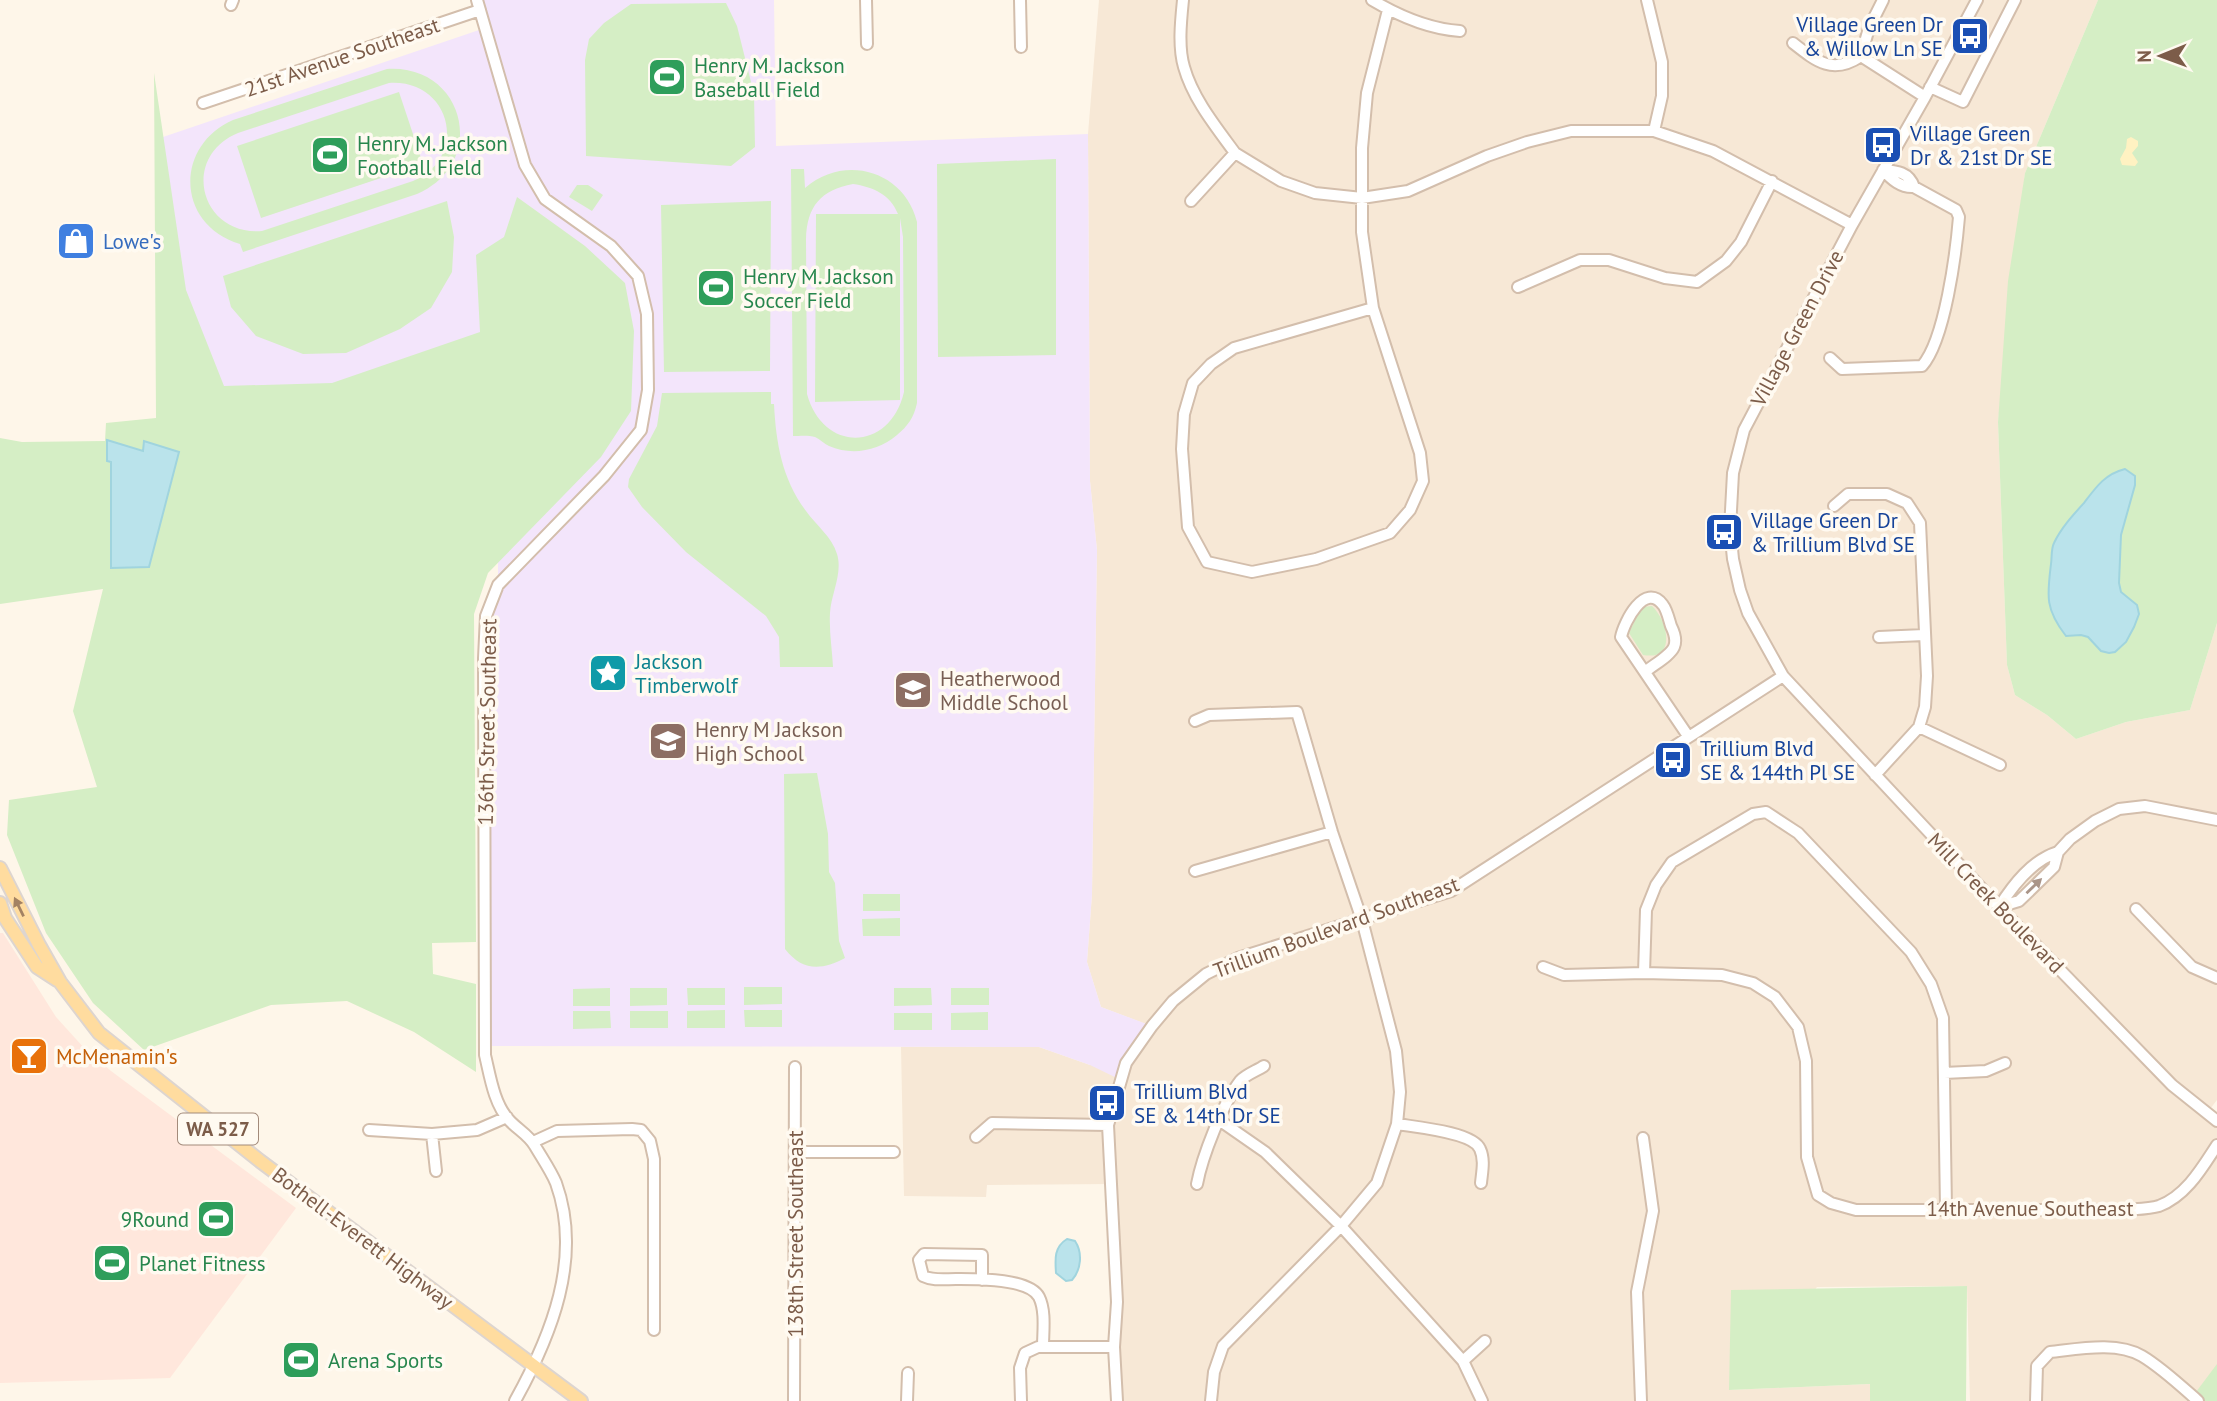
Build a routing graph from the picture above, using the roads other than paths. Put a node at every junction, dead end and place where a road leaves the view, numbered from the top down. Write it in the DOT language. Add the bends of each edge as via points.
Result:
graph roads {
  1 [pos="866,0"];
  2 [pos="1020,0"];
  3 [pos="1183,0"];
  4 [pos="1372,0"];
  5 [pos="1647,0"];
  6 [pos="1883,0"];
  7 [pos="1977,0"];
  8 [pos="2015,0"];
  9 [pos="479,5"];
  10 [pos="1388,10"];
  11 [pos="1460,31"];
  12 [pos="1793,43"];
  13 [pos="867,44"];
  14 [pos="1021,47"];
  15 [pos="1861,56"];
  16 [pos="1927,92"];
  17 [pos="203,103"];
  18 [pos="1654,131"];
  19 [pos="1235,153"];
  20 [pos="1883,170"];
  21 [pos="1772,181"];
  22 [pos="1362,198"];
  23 [pos="1191,201"];
  24 [pos="1852,225"];
  25 [pos="1518,287"];
  26 [pos="1373,308"];
  27 [pos="1830,358"];
  28 [pos="1834,506"];
  29 [pos="1924,635"];
  30 [pos="1879,638"];
  31 [pos="1645,672"];
  32 [pos="1783,676"];
  33 [pos="1195,721"];
  34 [pos="1919,727"];
  35 [pos="1688,736"];
  36 [pos="2000,765"];
  37 [pos="1875,775"];
  38 [pos="2217,820"];
  39 [pos="1332,832"];
  40 [pos="0,868"];
  41 [pos="1195,871"];
  42 [pos="0,903"];
  43 [pos="1999,907"];
  44 [pos="2136,908"];
  45 [pos="3,918"];
  46 [pos="1362,920"];
  47 [pos="39,946"];
  48 [pos="1543,967"];
  49 [pos="1644,973"];
  50 [pos="2215,978"];
  51 [pos="60,982"];
  52 [pos="2005,1063"];
  53 [pos="1264,1066"];
  54 [pos="795,1067"];
  55 [pos="1944,1073"];
  56 [pos="507,1117"];
  57 [pos="1219,1120"];
  58 [pos="2217,1121"];
  59 [pos="1397,1124"];
  60 [pos="1108,1125"];
  61 [pos="369,1130"];
  62 [pos="432,1135"];
  63 [pos="976,1136"];
  64 [pos="1643,1138"];
  65 [pos="533,1142"];
  66 [pos="2217,1145"];
  67 [pos="894,1152"];
  68 [pos="796,1153"];
  69 [pos="436,1171"];
  70 [pos="1481,1183"];
  71 [pos="1197,1184"];
  72 [pos="1946,1208"];
  73 [pos="1341,1226"];
  74 [pos="982,1280"];
  75 [pos="654,1329"];
  76 [pos="1485,1340"];
  77 [pos="1043,1347"];
  78 [pos="1114,1347"];
  79 [pos="1463,1361"];
  80 [pos="535,1366"];
  81 [pos="908,1373"];
  82 [pos="514,1401"];
  83 [pos="581,1401"];
  84 [pos="794,1401"];
  85 [pos="907,1401"];
  86 [pos="1021,1401"];
  87 [pos="1116,1401"];
  88 [pos="1211,1401"];
  89 [pos="1482,1401"];
  90 [pos="1641,1401"];
  91 [pos="2036,1401"];
  92 [pos="2199,1401"];
  1 -- 13 [label="street"];
  2 -- 14 [label="street"];
  3 -- 19 [label="street" via="1184,66 1204,111"];
  4 -- 10 [label="street"];
  5 -- 18 [label="street" via="1662,62 1662,96"];
  6 -- 15 [label="street" via="1868,28"];
  7 -- 16 [label="street, Village Green Drive"];
  8 -- 16 [label="street" via="1963,102"];
  9 -- 17 [label="street, 21st Avenue Southeast"];
  9 -- 56 [label="street, 136th Street Southeast" via="525,165 545,199 611,246 638,276 647,314 648,390 641,430 604,476 498,585 486,616 485,1055"];
  10 -- 11 [label="street" via="1438,29"];
  10 -- 22 [label="street" via="1367,93"];
  12 -- 15 [label="street" via="1816,61 1834,66 1847,65"];
  15 -- 16 [label="street"];
  16 -- 20 [label="street, Village Green Drive"];
  18 -- 21 [label="street" via="1713,151"];
  18 -- 22 [label="street" via="1571,131 1487,156 1408,191"];
  19 -- 22 [label="street" via="1281,181 1315,193"];
  19 -- 23 [label="street"];
  20 -- 24 [label="street, Village Green Drive"];
  20 -- 27 [label="street" via="1899,171 1914,187 1956,210 1959,217 1953,275 1930,358 1922,366 1854,369 1842,369"];
  21 -- 24 [label="street"];
  21 -- 25 [label="street" via="1741,242 1726,261 1697,282 1636,271 1609,260 1580,260"];
  22 -- 26 [label="street"];
  24 -- 32 [label="street, Village Green Drive" via="1744,430 1733,473 1730,529 1740,590"];
  26 -- 26 [label="street" via="1234,348 1193,383 1184,414 1182,449 1186,515 1207,562 1252,572 1317,559 1390,533 1410,510 1423,481 1420,453"];
  28 -- 29 [label="street" via="1848,494 1887,494 1912,508 1920,523"];
  29 -- 30 [label="street"];
  29 -- 34 [label="street" via="1927,676"];
  31 -- 31 [label="street" via="1621,637 1630,615 1645,599 1663,605 1675,635 1673,650"];
  31 -- 35 [label="street"];
  32 -- 35 [label="street, Trillium Boulevard Southeast"];
  32 -- 37 [label="street, Mill Creek Boulevard"];
  33 -- 39 [label="street" via="1209,715 1297,712"];
  34 -- 36 [label="street"];
  34 -- 37 [label="street"];
  35 -- 46 [label="street, Trillium Boulevard Southeast" via="1451,891"];
  37 -- 43 [label="street, Mill Creek Boulevard"];
  38 -- 43 [label="street" via="2144,806 2119,810 2095,821 2058,852 2043,857"];
  39 -- 41 [label="street"];
  39 -- 46 [label="street"];
  47 -- 40 [label="main road, Bothell-Everett Highway / WA 527, one-way"];
  42 -- 45 [label="main road, Bothell-Everett Highway / WA 527"];
  43 -- 58 [label="street, Mill Creek Boulevard" via="2172,1085"];
  44 -- 50 [label="street" via="2192,967"];
  45 -- 47 [label="main road"];
  45 -- 51 [label="main road, Bothell-Everett Highway / WA 527" via="37,967"];
  46 -- 59 [label="street" via="1396,1051"];
  46 -- 60 [label="street, Trillium Boulevard Southeast" via="1238,958 1206,974 1173,1001 1126,1063"];
  47 -- 51 [label="main road, Bothell-Everett Highway / WA 527"];
  48 -- 49 [label="street" via="1564,975"];
  49 -- 55 [label="street" via="1646,910 1672,862 1740,820 1766,812 1798,833 1911,952 1931,984 1943,1018"];
  49 -- 72 [label="street, 14th Avenue Southeast" via="1722,975 1753,983 1775,998 1798,1027 1806,1061 1807,1157 1818,1195 1856,1210"];
  51 -- 80 [label="main road, Bothell-Everett Highway / WA 527" via="99,1032 138,1065"];
  52 -- 55 [label="street" via="1986,1071"];
  53 -- 57 [label="street" via="1241,1080"];
  54 -- 68 [label="street, 138th Street Southeast"];
  55 -- 72 [label="street"];
  56 -- 62 [label="street" via="477,1130"];
  56 -- 65 [label="street, 136th Street Southeast"];
  57 -- 71 [label="street"];
  57 -- 73 [label="street" via="1265,1152"];
  59 -- 70 [label="street" via="1470,1138 1480,1147"];
  59 -- 73 [label="street" via="1377,1183"];
  60 -- 63 [label="street" via="992,1123"];
  60 -- 78 [label="street, Trillium Boulevard Southeast"];
  61 -- 62 [label="street"];
  62 -- 69 [label="street"];
  64 -- 90 [label="street" via="1653,1211 1637,1292"];
  65 -- 75 [label="street" via="557,1131 632,1129 641,1130 650,1141 654,1160"];
  65 -- 80 [label="street, 136th Street Southeast" via="556,1183 567,1260 561,1293"];
  66 -- 72 [label="street, 14th Avenue Southeast" via="2179,1195 2157,1206 2124,1210"];
  67 -- 68 [label="street"];
  68 -- 84 [label="street, 138th Street Southeast"];
  73 -- 79 [label="street"];
  73 -- 88 [label="street" via="1223,1346"];
  74 -- 74 [label="street" via="930,1279 923,1276 919,1260 934,1253 982,1255"];
  74 -- 77 [label="street" via="1033,1289 1042,1306"];
  76 -- 79 [label="street"];
  77 -- 78 [label="street"];
  77 -- 86 [label="street" via="1025,1353 1020,1368"];
  78 -- 87 [label="street, Trillium Boulevard Southeast"];
  79 -- 89 [label="street"];
  80 -- 82 [label="street, 136th Street Southeast"];
  80 -- 83 [label="main road, Bothell-Everett Highway / WA 527"];
  81 -- 85 [label="street"];
  91 -- 92 [label="street" via="2038,1366 2050,1352 2092,1348 2141,1355"];
}
